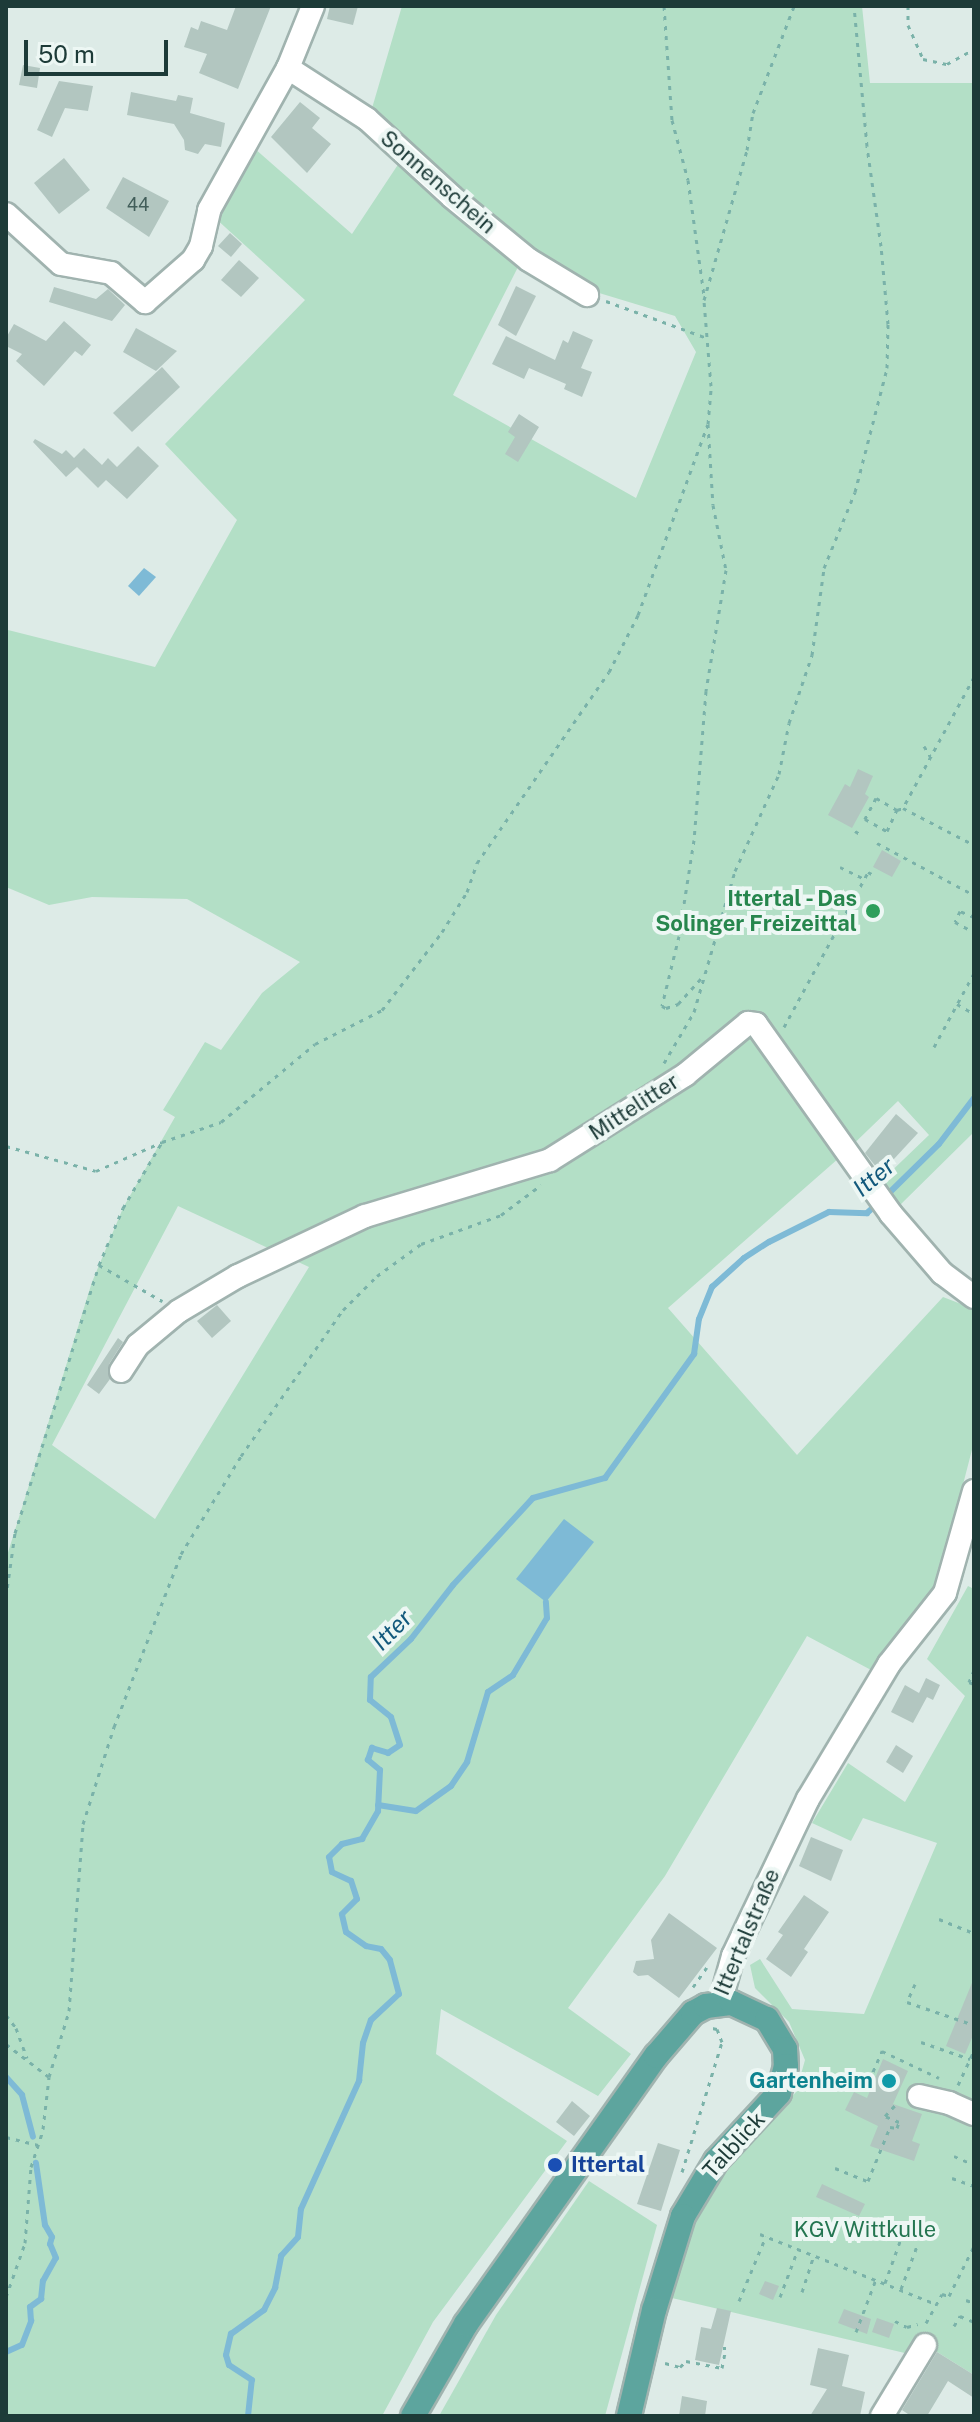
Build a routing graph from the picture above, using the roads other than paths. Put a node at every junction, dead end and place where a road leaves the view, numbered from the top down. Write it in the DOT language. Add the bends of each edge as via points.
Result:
graph roads {
  1 [pos="313,6"];
  2 [pos="288,68"];
  3 [pos="6,214"];
  4 [pos="587,295"];
  5 [pos="974,1297"];
  6 [pos="121,1371"];
  7 [pos="974,1491"];
  8 [pos="720,2003"];
  9 [pos="919,2096"];
  10 [pos="974,2114"];
  11 [pos="924,2334"];
  12 [pos="413,2416"];
  13 [pos="629,2416"];
  14 [pos="882,2416"];
  1 -- 2 [label="street"];
  2 -- 3 [label="street" via="209,210 193,260 145,302 111,273 61,264"];
  2 -- 4 [label="street, Sonnenschein" via="367,119 529,260"];
  5 -- 6 [label="street, Mittelitter" via="942,1273 874,1193 756,1024 742,1024 685,1075 550,1160 365,1216 238,1276 179,1311 138,1345"];
  7 -- 8 [label="street, Ittertalstraße" via="945,1593 889,1664 808,1799 733,1956"];
  8 -- 12 [label="main road, Ittertalstraße" via="693,2013 656,2056 474,2312"];
  8 -- 13 [label="main road, Talblick" via="746,2006 767,2019 785,2049 786,2066 779,2093 716,2161 689,2204 654,2310"];
  9 -- 10 [label="street" via="946,2092"];
  11 -- 14 [label="street"];
}
